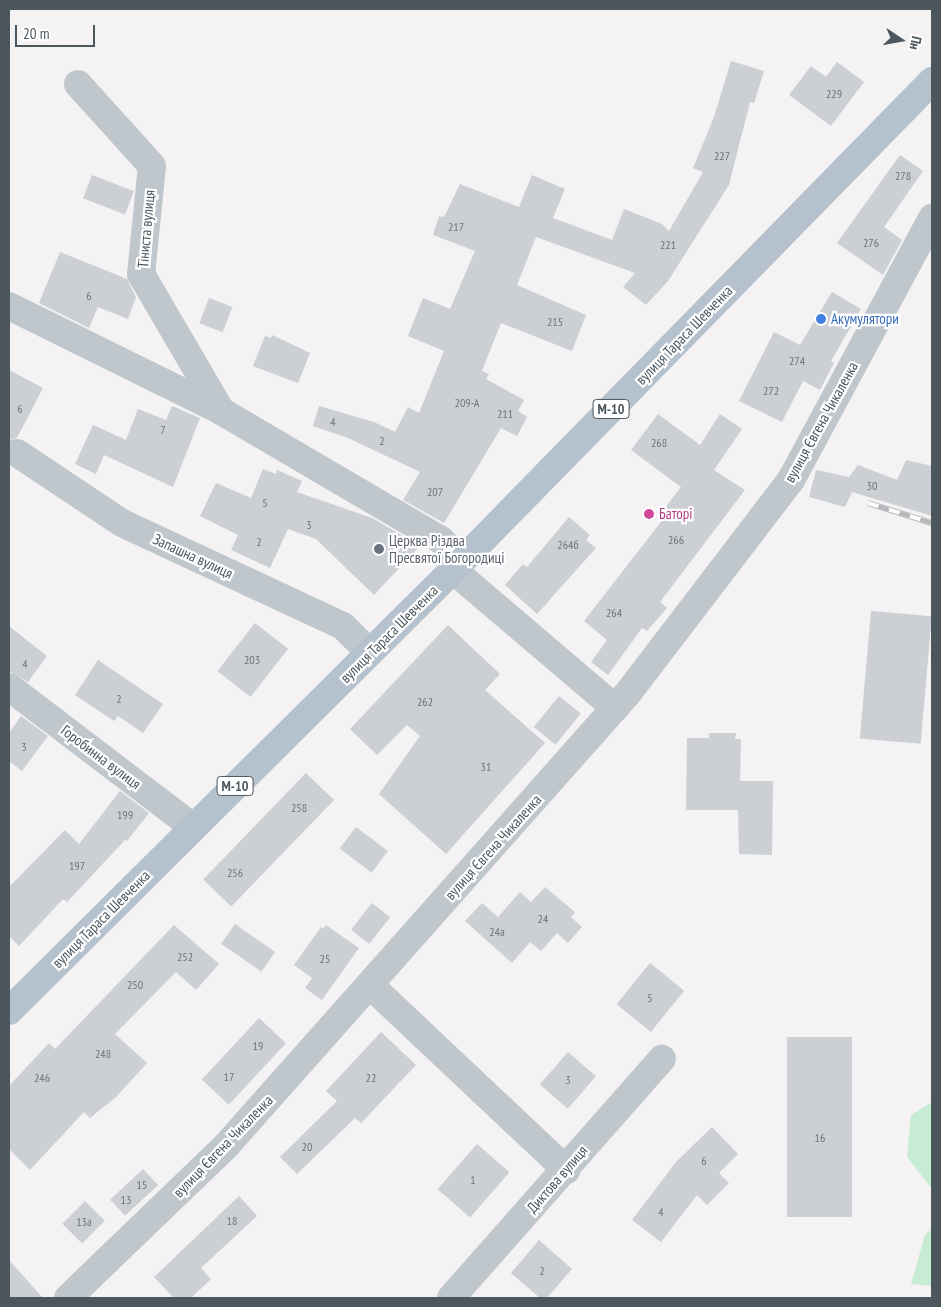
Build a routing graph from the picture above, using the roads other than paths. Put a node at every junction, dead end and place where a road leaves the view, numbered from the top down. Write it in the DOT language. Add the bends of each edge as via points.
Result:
graph roads {
  1 [pos="932,81"];
  2 [pos="78,84"];
  3 [pos="932,218"];
  4 [pos="9,306"];
  5 [pos="221,411"];
  6 [pos="17,453"];
  7 [pos="457,565"];
  8 [pos="370,653"];
  9 [pos="9,687"];
  10 [pos="615,708"];
  11 [pos="193,827"];
  12 [pos="370,985"];
  13 [pos="9,1011"];
  14 [pos="662,1058"];
  15 [pos="566,1170"];
  16 [pos="68,1298"];
  17 [pos="451,1298"];
  1 -- 7 [label="main road, вулиця Тараса Шевченка / М-10"];
  2 -- 5 [label="street, Тіниста вулиця" via="152,166 141,274"];
  3 -- 10 [label="street, вулиця Євгена Чикаленка" via="791,480"];
  4 -- 5 [label="street, Тіниста вулиця"];
  5 -- 7 [label="street, Тіниста вулиця" via="441,540"];
  6 -- 8 [label="street, Запашна вулиця" via="122,523 343,626"];
  7 -- 8 [label="main road, вулиця Тараса Шевченка / М-10"];
  7 -- 10 [label="street"];
  8 -- 11 [label="main road, вулиця Тараса Шевченка / М-10"];
  9 -- 11 [label="street, Горобинна вулиця"];
  10 -- 12 [label="street, вулиця Євгена Чикаленка"];
  11 -- 13 [label="main road, вулиця Тараса Шевченка / М-10"];
  12 -- 15 [label="street"];
  12 -- 16 [label="street, вулиця Євгена Чикаленка" via="226,1146"];
  14 -- 15 [label="street, Диктова вулиця"];
  15 -- 17 [label="street, Диктова вулиця"];
}
